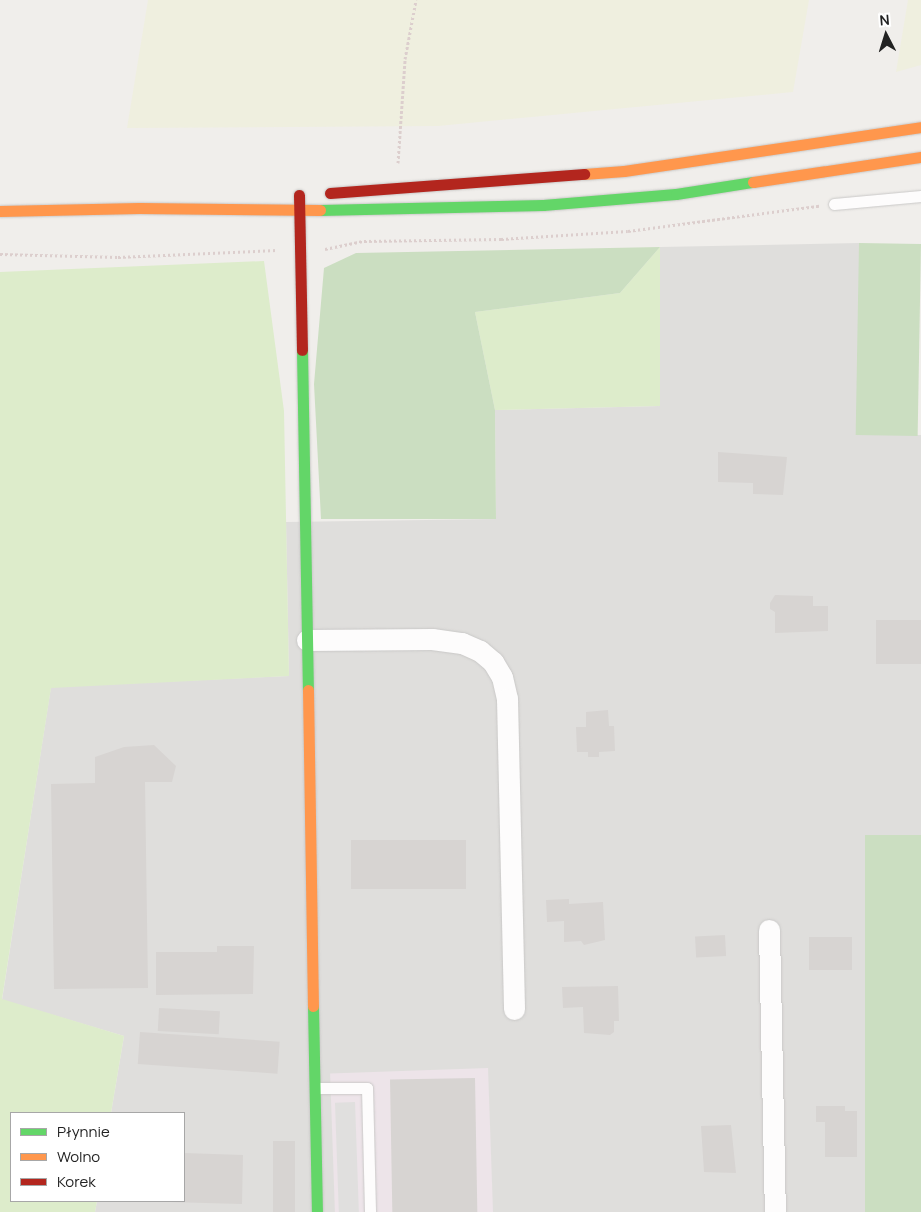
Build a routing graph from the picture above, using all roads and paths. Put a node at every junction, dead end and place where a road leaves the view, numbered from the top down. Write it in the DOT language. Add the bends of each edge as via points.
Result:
graph roads {
  1 [pos="416,0"];
  2 [pos="921,127"];
  3 [pos="921,157"];
  4 [pos="398,189"];
  5 [pos="299,195"];
  6 [pos="921,196"];
  7 [pos="834,204"];
  8 [pos="140,208"];
  9 [pos="0,211"];
  10 [pos="299,211"];
  11 [pos="299,250"];
  12 [pos="0,254"];
  13 [pos="307,640"];
  14 [pos="769,930"];
  15 [pos="514,1009"];
  16 [pos="315,1088"];
  17 [pos="317,1212"];
  18 [pos="370,1212"];
  19 [pos="775,1212"];
  1 -- 4 [label="path" via="400,111"];
  2 -- 4 [label="main road" via="624,170"];
  3 -- 10 [label="main road" via="721,188 588,203"];
  4 -- 5 [label="main road"];
  5 -- 8 [label="main road"];
  5 -- 10 [label="main road"];
  6 -- 7 [label="lane"];
  7 -- 11 [label="path" via="628,231 501,239 364,241 339,249"];
  8 -- 9 [label="main road"];
  8 -- 10 [label="main road"];
  10 -- 11 [label="main road"];
  11 -- 12 [label="path" via="118,257"];
  11 -- 13 [label="main road"];
  13 -- 15 [label="street" via="462,643 480,651 493,662 502,677 507,699"];
  13 -- 16 [label="main road"];
  14 -- 19 [label="street"];
  16 -- 17 [label="main road"];
  16 -- 18 [label="lane" via="367,1088"];
}
